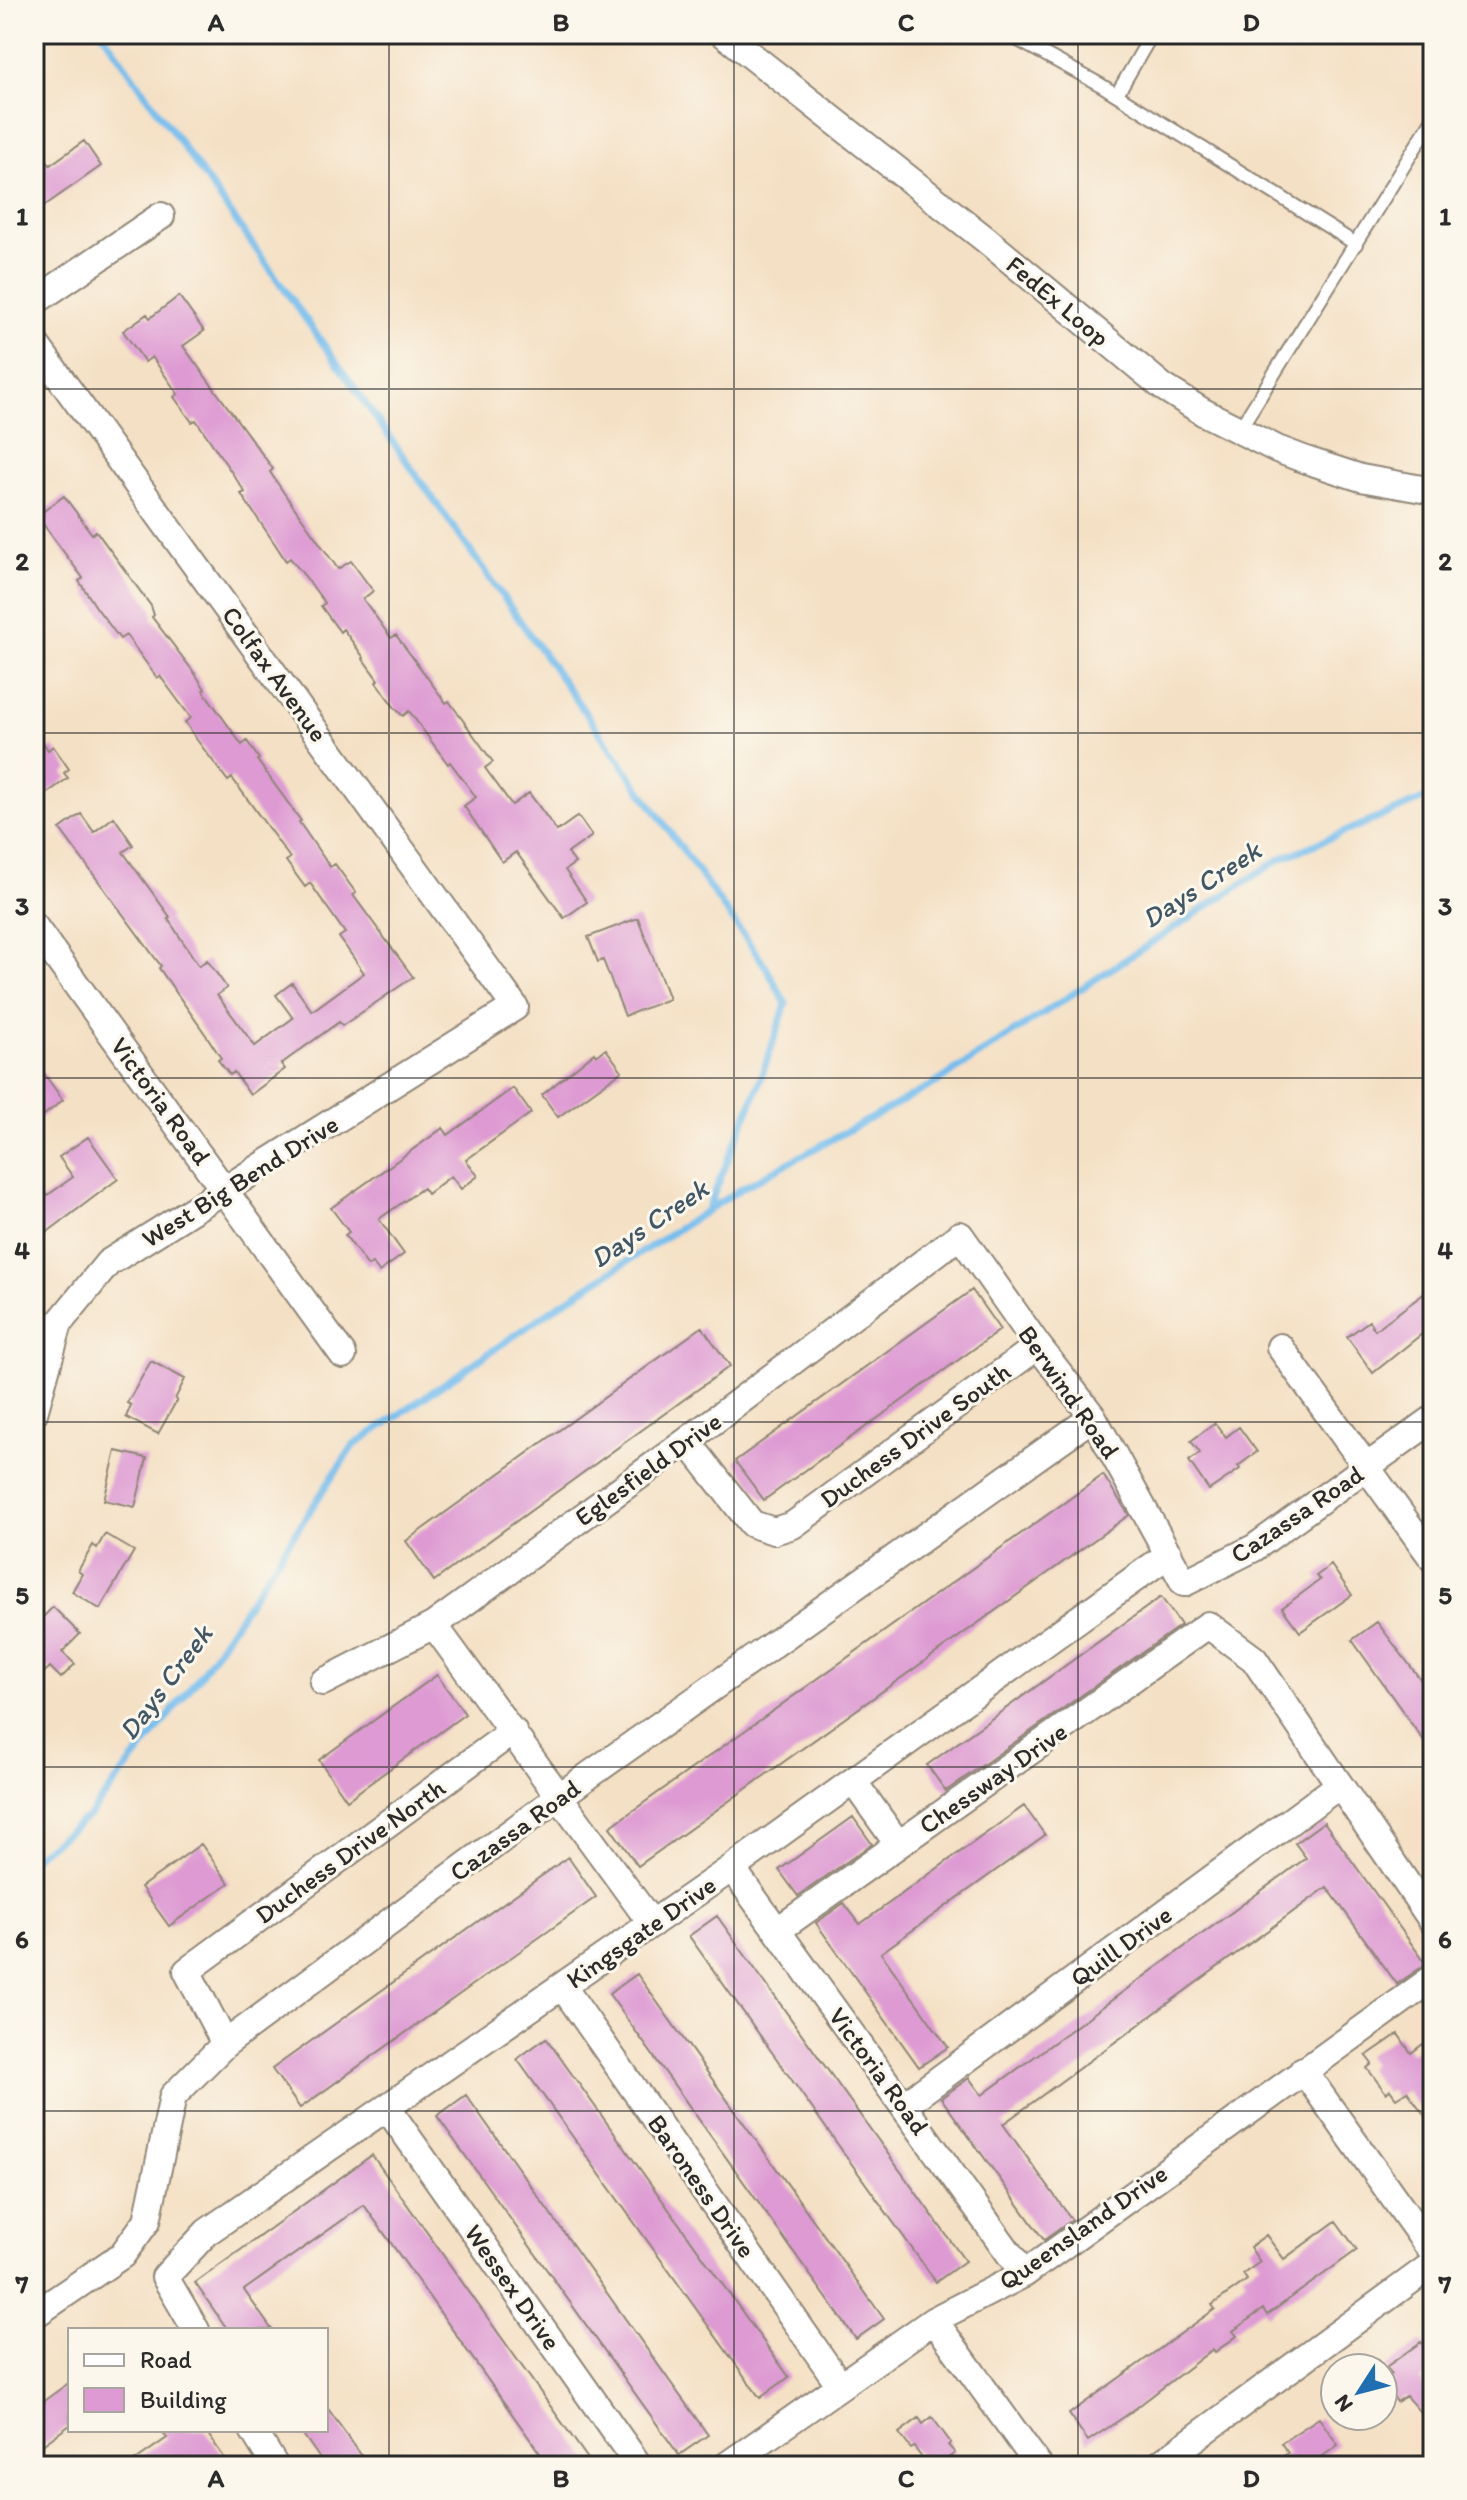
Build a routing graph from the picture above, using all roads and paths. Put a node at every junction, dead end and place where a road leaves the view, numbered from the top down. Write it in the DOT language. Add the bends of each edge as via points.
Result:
graph roads {
  1 [pos="724,34"];
  2 [pos="1152,34"];
  3 [pos="1011,35"];
  4 [pos="1117,94"];
  5 [pos="1433,119"];
  6 [pos="161,216"];
  7 [pos="1356,244"];
  8 [pos="34,302"];
  9 [pos="34,342"];
  10 [pos="1239,430"];
  11 [pos="1433,491"];
  12 [pos="34,926"];
  13 [pos="515,1007"];
  14 [pos="227,1190"];
  15 [pos="960,1235"];
  16 [pos="1038,1346"];
  17 [pos="1280,1347"];
  18 [pos="343,1355"];
  19 [pos="35,1408"];
  20 [pos="1093,1417"];
  21 [pos="1433,1419"];
  22 [pos="687,1441"];
  23 [pos="1366,1467"];
  24 [pos="1169,1554"];
  25 [pos="1433,1559"];
  26 [pos="434,1625"];
  27 [pos="323,1682"];
  28 [pos="513,1731"];
  29 [pos="853,1781"];
  30 [pos="1338,1786"];
  31 [pos="560,1796"];
  32 [pos="898,1844"];
  33 [pos="732,1868"];
  34 [pos="1433,1922"];
  35 [pos="652,1924"];
  36 [pos="778,1930"];
  37 [pos="1433,1978"];
  38 [pos="563,1987"];
  39 [pos="225,2044"];
  40 [pos="1303,2070"];
  41 [pos="904,2105"];
  42 [pos="388,2109"];
  43 [pos="1433,2253"];
  44 [pos="1433,2264"];
  45 [pos="1024,2274"];
  46 [pos="34,2315"];
  47 [pos="934,2320"];
  48 [pos="195,2328"];
  49 [pos="840,2385"];
  50 [pos="254,2432"];
  51 [pos="754,2459"];
  52 [pos="271,2465"];
  53 [pos="639,2466"];
  54 [pos="726,2466"];
  55 [pos="1039,2466"];
  56 [pos="1157,2466"];
  1 -- 10 [label="street, FedEx Loop" via="985,239 1153,380"];
  2 -- 4 [label="lane"];
  3 -- 4 [label="lane"];
  4 -- 7 [label="lane"];
  5 -- 7 [label="lane"];
  6 -- 8 [label="street"];
  7 -- 10 [label="lane"];
  9 -- 13 [label="street, Colfax Avenue"];
  10 -- 11 [label="street, FedEx Loop" via="1347,474"];
  12 -- 14 [label="street, Victoria Road"];
  13 -- 14 [label="street, West Big Bend Drive"];
  14 -- 18 [label="street, Victoria Road"];
  14 -- 19 [label="street, West Big Bend Drive" via="108,1263 59,1323"];
  15 -- 16 [label="street, Berwind Road"];
  15 -- 22 [label="street, Eglesfield Drive"];
  16 -- 20 [label="street, Berwind Road"];
  16 -- 22 [label="street, Duchess Drive South" via="793,1525 774,1531 752,1524"];
  17 -- 23 [label="street"];
  20 -- 24 [label="street, Berwind Road"];
  20 -- 31 [label="street, Cazassa Road"];
  21 -- 23 [label="street, Cazassa Road"];
  22 -- 26 [label="street, Eglesfield Drive"];
  23 -- 24 [label="street, Cazassa Road" via="1254,1548 1184,1583"];
  23 -- 25 [label="street"];
  24 -- 29 [label="street, Kingsgate Drive"];
  26 -- 27 [label="street, Eglesfield Drive"];
  26 -- 28 [label="street"];
  28 -- 31 [label="street"];
  28 -- 39 [label="street, Duchess Drive North" via="187,1971"];
  29 -- 32 [label="street"];
  29 -- 33 [label="street, Kingsgate Drive"];
  30 -- 32 [label="street, Chessway Drive" via="1254,1659 1208,1625"];
  30 -- 34 [label="street"];
  30 -- 41 [label="street, Quill Drive"];
  31 -- 35 [label="street"];
  31 -- 39 [label="street, Cazassa Road"];
  32 -- 36 [label="street, Chessway Drive"];
  33 -- 35 [label="street, Kingsgate Drive"];
  33 -- 36 [label="street, Victoria Road"];
  35 -- 38 [label="street, Kingsgate Drive"];
  36 -- 41 [label="street, Victoria Road"];
  37 -- 40 [label="street, Queensland Drive"];
  38 -- 42 [label="street, Kingsgate Drive"];
  38 -- 49 [label="street, Baroness Drive"];
  39 -- 46 [label="street, Cazassa Road" via="173,2096 147,2221 122,2255"];
  40 -- 43 [label="street"];
  40 -- 45 [label="street, Queensland Drive"];
  41 -- 45 [label="street, Victoria Road"];
  42 -- 48 [label="street, Kingsgate Drive" via="207,2232 165,2277"];
  42 -- 53 [label="street, Wessex Drive"];
  44 -- 56 [label="street"];
  45 -- 47 [label="street, Queensland Drive"];
  47 -- 49 [label="street, Queensland Drive"];
  47 -- 55 [label="street"];
  49 -- 51 [label="street, Queensland Drive"];
  50 -- 52 [label="street"];
  51 -- 54 [label="street, Queensland Drive"];
}
